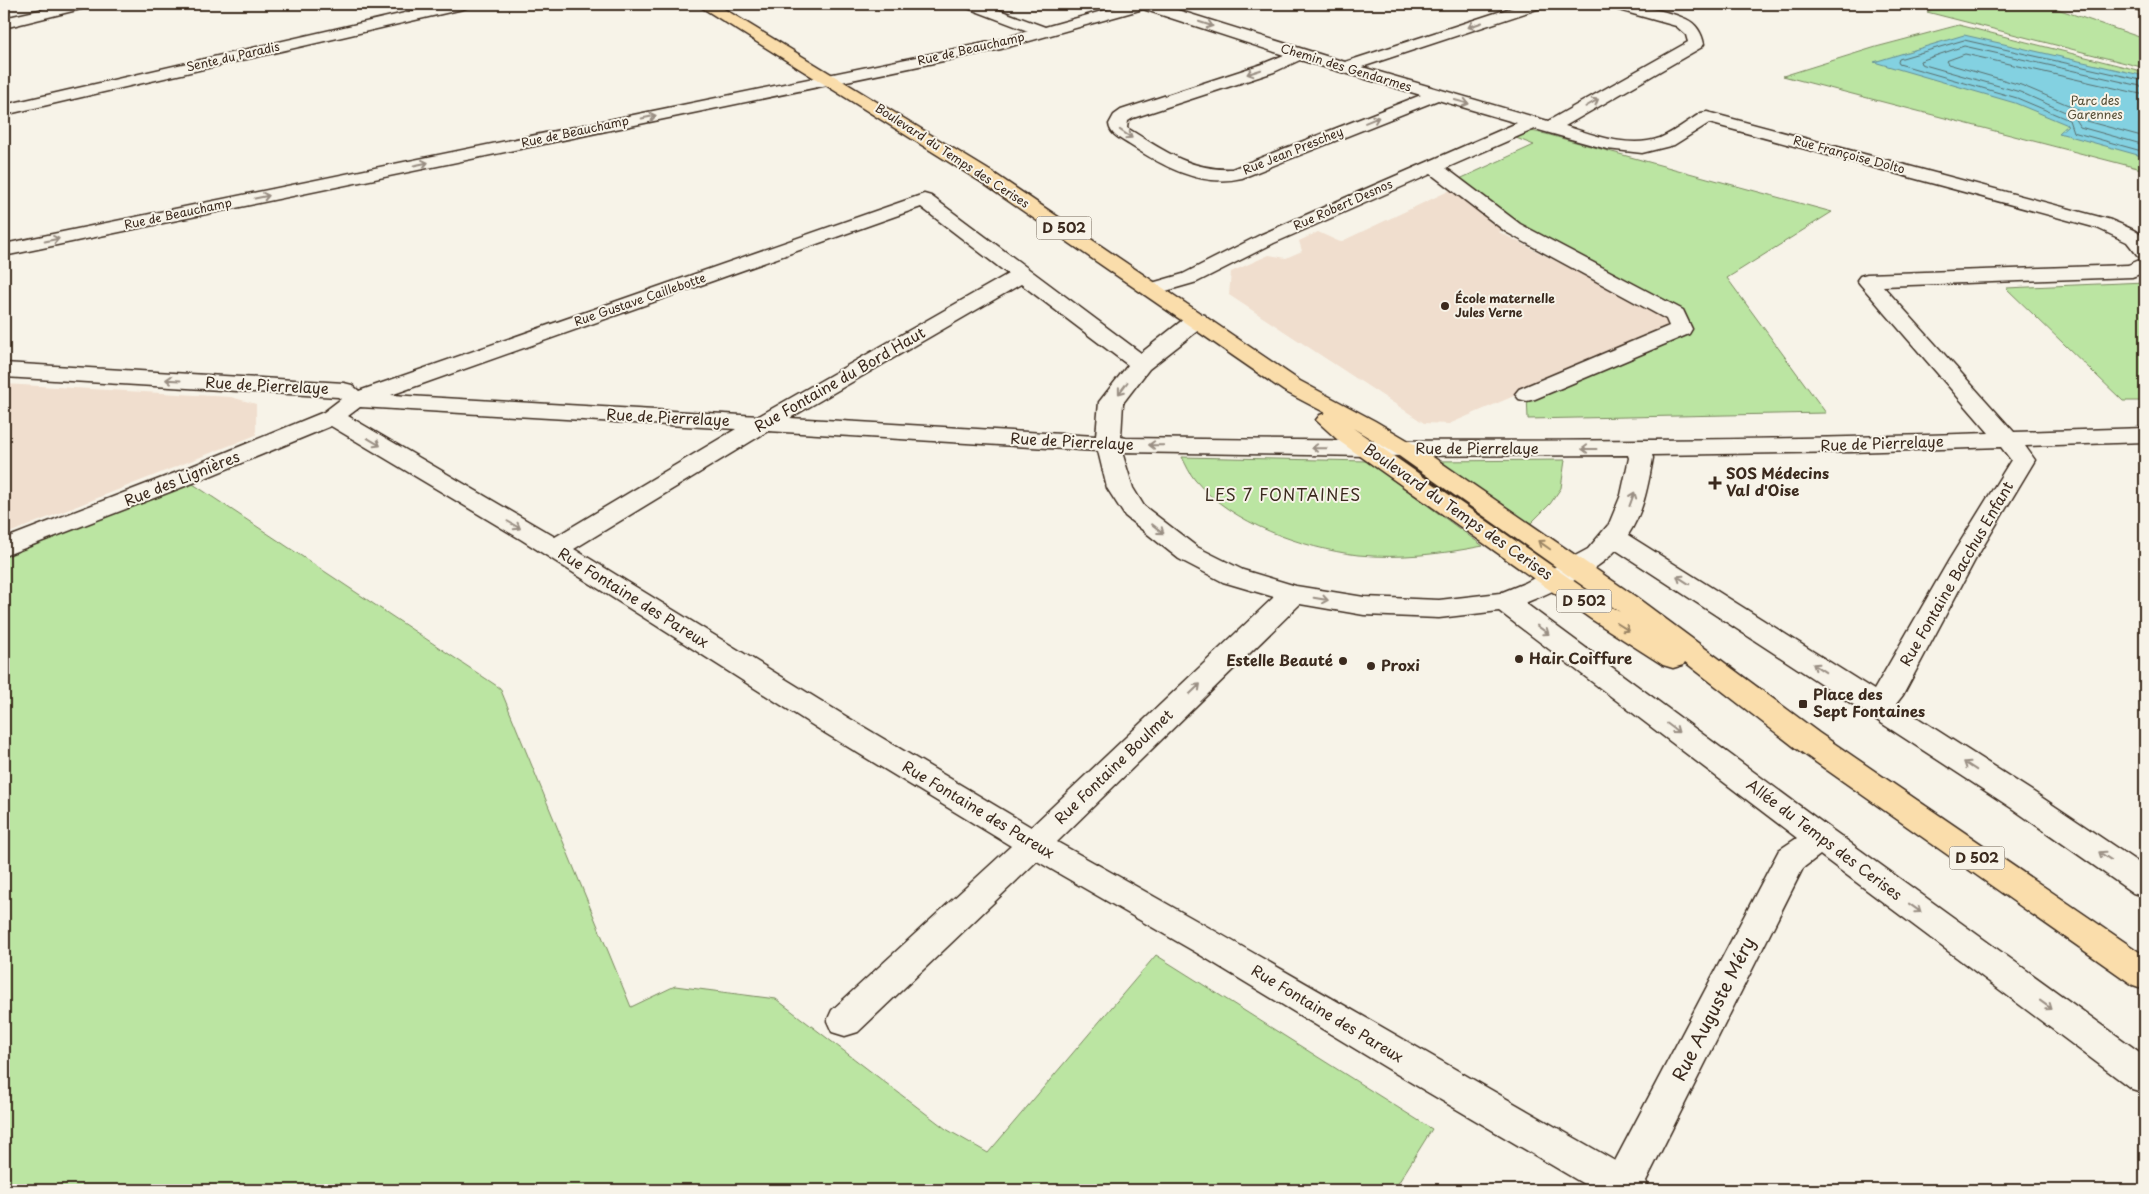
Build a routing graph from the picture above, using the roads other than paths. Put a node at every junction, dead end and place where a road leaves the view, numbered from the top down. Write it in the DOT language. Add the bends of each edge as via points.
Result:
graph roads {
  1 [pos="84,4"];
  2 [pos="463,4"];
  3 [pos="706,4"];
  4 [pos="970,4"];
  5 [pos="1143,4"];
  6 [pos="1538,4"];
  7 [pos="1614,4"];
  8 [pos="2135,4"];
  9 [pos="2145,7"];
  10 [pos="4,23"];
  11 [pos="1044,32"];
  12 [pos="1299,54"];
  13 [pos="1347,68"];
  14 [pos="829,80"];
  15 [pos="1436,95"];
  16 [pos="4,110"];
  17 [pos="1542,124"];
  18 [pos="1432,166"];
  19 [pos="4,250"];
  20 [pos="2145,252"];
  21 [pos="2145,264"];
  22 [pos="1023,274"];
  23 [pos="1152,289"];
  24 [pos="1197,320"];
  25 [pos="1141,364"];
  26 [pos="4,370"];
  27 [pos="1292,386"];
  28 [pos="1527,394"];
  29 [pos="355,400"];
  30 [pos="332,417"];
  31 [pos="766,424"];
  32 [pos="2145,435"];
  33 [pos="2008,440"];
  34 [pos="1108,444"];
  35 [pos="1637,448"];
  36 [pos="1367,449"];
  37 [pos="1405,449"];
  38 [pos="1613,537"];
  39 [pos="4,548"];
  40 [pos="555,549"];
  41 [pos="1565,573"];
  42 [pos="1294,594"];
  43 [pos="1504,601"];
  44 [pos="1874,705"];
  45 [pos="1820,838"];
  46 [pos="1034,844"];
  47 [pos="2145,884"];
  48 [pos="2145,975"];
  49 [pos="845,1021"];
  50 [pos="2145,1078"];
  51 [pos="1625,1189"];
  1 -- 10 [label="street"];
  2 -- 16 [label="street, Sente du Paradis"];
  3 -- 14 [label="main road, Boulevard du Temps des Cerises / D 502"];
  4 -- 11 [label="street"];
  5 -- 11 [label="street, Rue de Beauchamp"];
  5 -- 12 [label="street, Chemin des Gendarmes, one-way"];
  6 -- 13 [label="street, one-way"];
  17 -- 7 [label="street, Rue Robert Desnos, one-way" via="1696,44 1694,34 1682,23"];
  8 -- 9 [label="main road"];
  11 -- 14 [label="street, Rue de Beauchamp"];
  12 -- 13 [label="street, Chemin des Gendarmes"];
  12 -- 15 [label="street, Rue Jean Preschey, one-way" via="1268,68 1127,114 1120,117 1119,130 1180,168 1224,176"];
  13 -- 15 [label="street, Chemin des Gendarmes"];
  19 -- 14 [label="street, Rue de Beauchamp, one-way"];
  14 -- 23 [label="main road, Boulevard du Temps des Cerises / D 502" via="988,178"];
  15 -- 17 [label="street, Chemin des Gendarmes, one-way"];
  17 -- 18 [label="street, Rue Robert Desnos"];
  17 -- 20 [label="street, Rue Françoise Dolto" via="1607,144 1642,148 1668,141 1707,117 2104,224 2134,238"];
  18 -- 23 [label="street, Rue Robert Desnos" via="1262,241 1190,278"];
  18 -- 28 [label="street" via="1513,228 1675,315 1681,328"];
  21 -- 33 [label="street" via="2132,271 1867,280"];
  22 -- 25 [label="street"];
  22 -- 29 [label="street, Rue Gustave Caillebotte" via="924,200"];
  22 -- 31 [label="street, Rue Fontaine du Bord Haut"];
  23 -- 24 [label="main road, Boulevard du Temps des Cerises / D 502"];
  24 -- 25 [label="street"];
  24 -- 27 [label="main road, Boulevard du Temps des Cerises / D 502"];
  25 -- 34 [label="street, one-way" via="1112,402"];
  29 -- 26 [label="street, Rue de Pierrelaye, one-way" via="344,390"];
  27 -- 36 [label="main road, Boulevard du Temps des Cerises / D 502" via="1334,426"];
  27 -- 37 [label="main road, Boulevard du Temps des Cerises / D 502"];
  29 -- 30 [label="street, Rue des Lignières"];
  29 -- 31 [label="street, Rue de Pierrelaye"];
  30 -- 39 [label="street, Rue des Lignières"];
  30 -- 40 [label="street, Rue Fontaine des Pareux, one-way"];
  31 -- 34 [label="street, Rue de Pierrelaye"];
  31 -- 40 [label="street, Rue Fontaine du Bord Haut"];
  32 -- 33 [label="street, Rue de Pierrelaye"];
  33 -- 35 [label="street, Rue de Pierrelaye"];
  33 -- 44 [label="street, Rue Fontaine Bacchus Enfant" via="2023,460 1962,560 1888,695"];
  36 -- 34 [label="street, Rue de Pierrelaye, one-way"];
  34 -- 42 [label="street, one-way" via="1120,488 1134,511 1188,553 1233,576"];
  35 -- 37 [label="street, Rue de Pierrelaye, one-way"];
  38 -- 35 [label="street, one-way" via="1634,495 1641,458"];
  36 -- 37 [label="street, Rue de Pierrelaye"];
  36 -- 41 [label="main road, Boulevard du Temps des Cerises / D 502"];
  41 -- 37 [label="main road, Boulevard du Temps des Cerises / D 502, one-way"];
  38 -- 41 [label="street" via="1597,555"];
  44 -- 38 [label="street, one-way"];
  40 -- 46 [label="street, Rue Fontaine des Pareux" via="836,725"];
  41 -- 43 [label="street"];
  41 -- 48 [label="main road, Boulevard du Temps des Cerises / D 502" via="1601,613 1808,741"];
  42 -- 43 [label="street, one-way" via="1364,606 1407,609 1438,609"];
  46 -- 42 [label="street, Rue Fontaine Boulmet, one-way"];
  43 -- 45 [label="street, Allée du Temps des Cerises, one-way"];
  47 -- 44 [label="street, one-way" via="2024,801"];
  45 -- 50 [label="street, Allée du Temps des Cerises, one-way"];
  45 -- 51 [label="street, Rue Auguste Méry" via="1791,859"];
  46 -- 49 [label="street, Rue Fontaine Boulmet"];
  46 -- 51 [label="street, Rue Fontaine des Pareux"];
}
